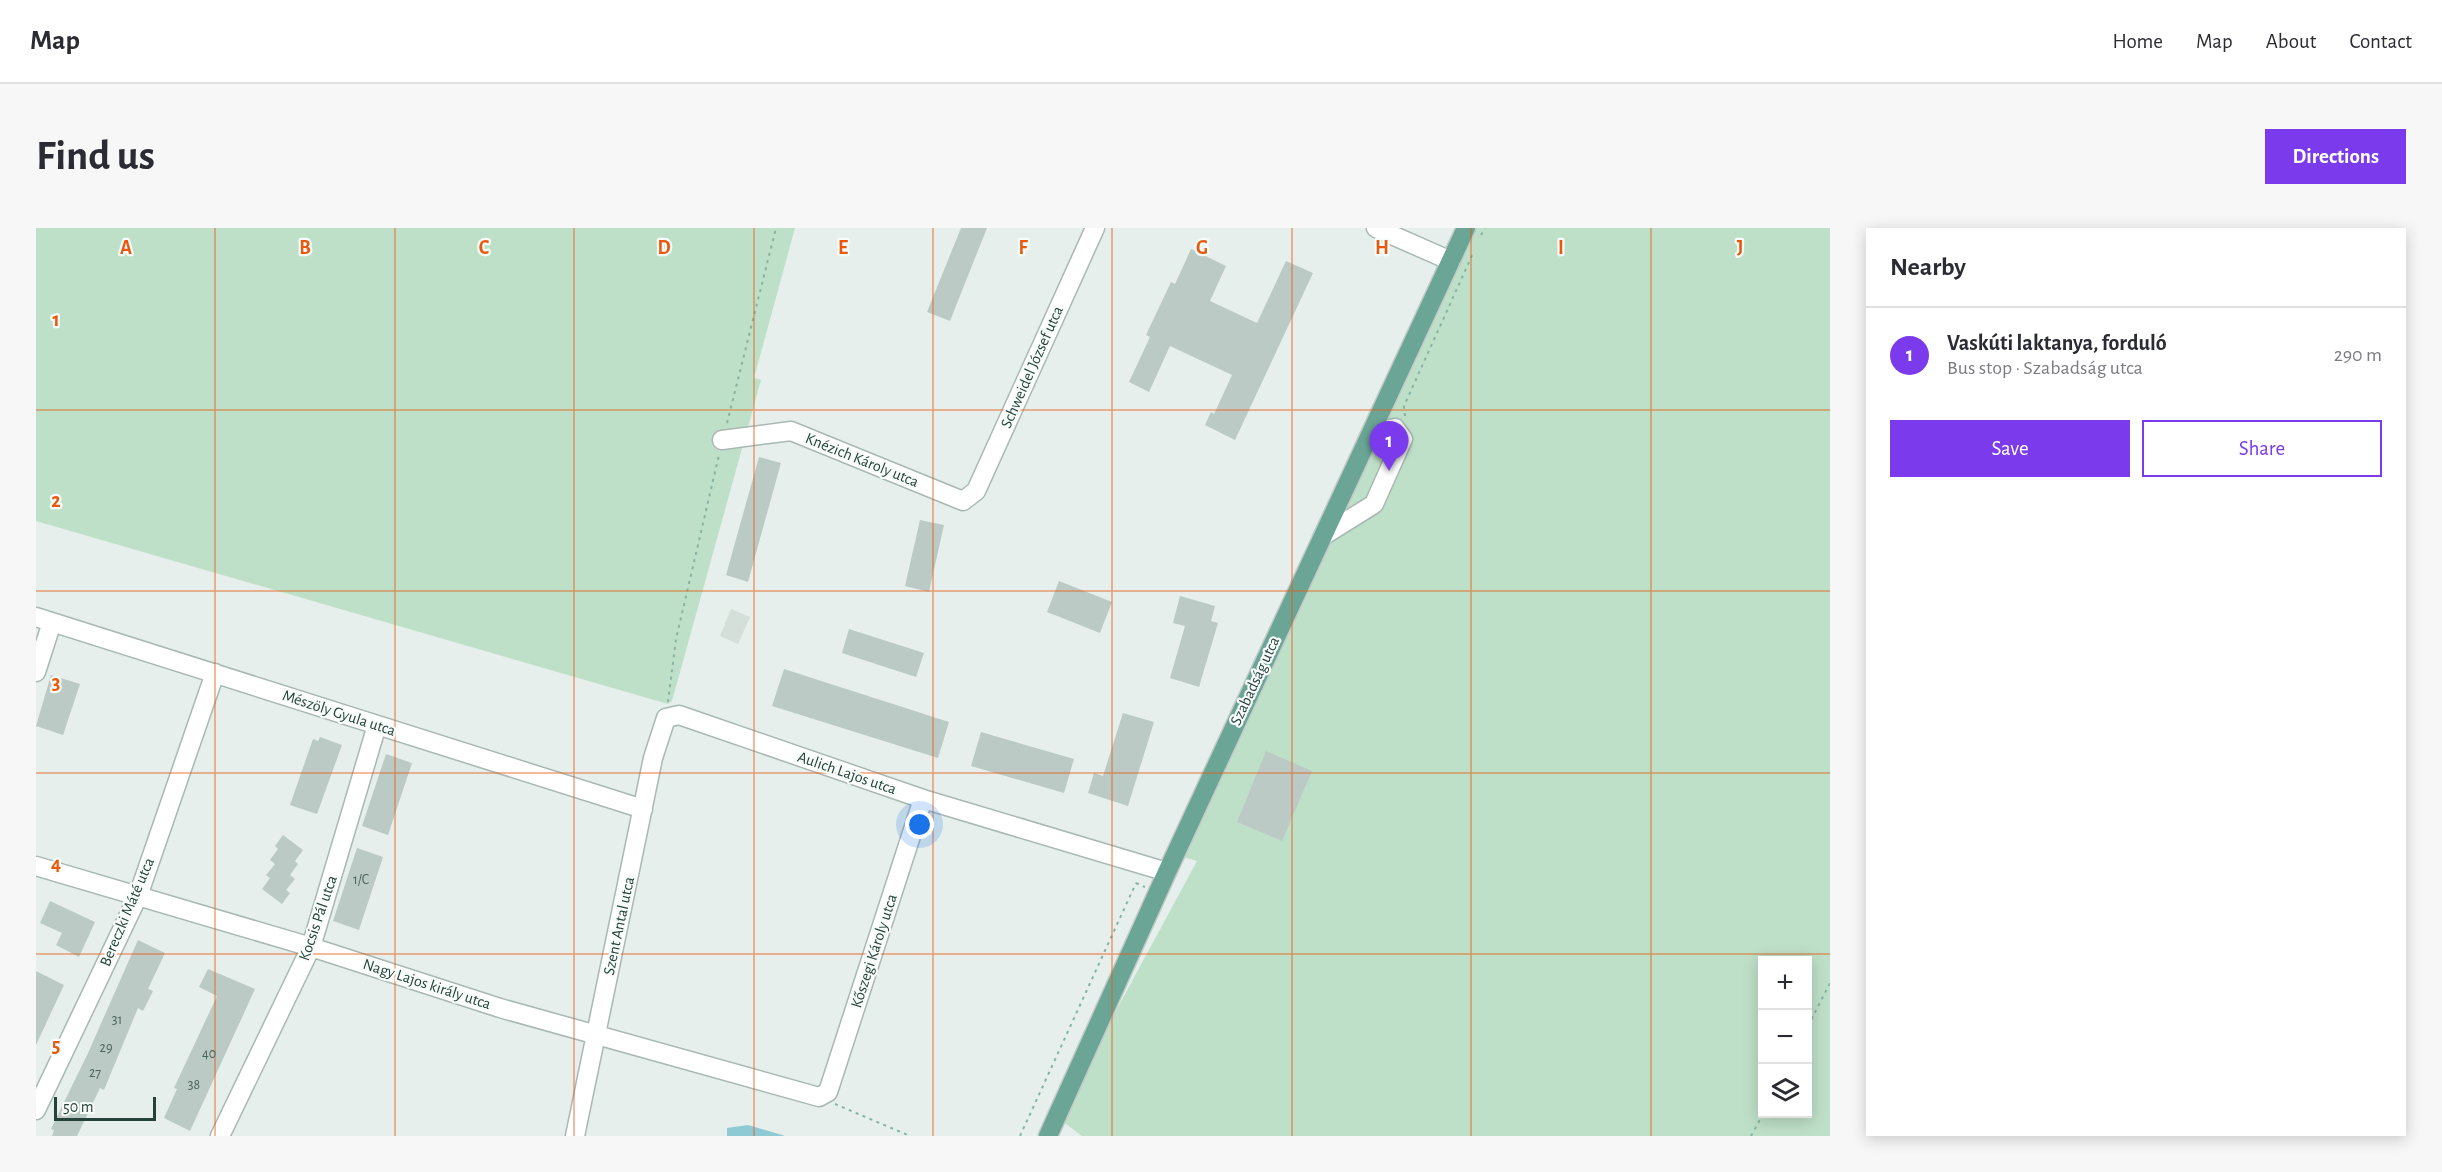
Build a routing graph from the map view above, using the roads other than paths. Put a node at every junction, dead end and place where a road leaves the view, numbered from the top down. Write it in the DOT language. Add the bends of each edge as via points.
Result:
graph roads {
  1 [pos="1095,228"];
  2 [pos="1376,228"];
  3 [pos="1473,233"];
  4 [pos="1450,261"];
  5 [pos="1371,433"];
  6 [pos="722,440"];
  7 [pos="963,501"];
  8 [pos="1323,536"];
  9 [pos="44,620"];
  10 [pos="36,672"];
  11 [pos="214,673"];
  12 [pos="666,718"];
  13 [pos="377,725"];
  14 [pos="923,799"];
  15 [pos="643,809"];
  16 [pos="36,866"];
  17 [pos="1167,872"];
  18 [pos="138,896"];
  19 [pos="311,947"];
  20 [pos="597,1035"];
  21 [pos="819,1097"];
  22 [pos="36,1110"];
  23 [pos="220,1136"];
  24 [pos="575,1136"];
  25 [pos="1048,1136"];
  1 -- 7 [label="street, Schweidel József utca" via="976,491"];
  2 -- 4 [label="street"];
  3 -- 4 [label="main road, Szabadság utca"];
  4 -- 5 [label="main road, Szabadság utca"];
  5 -- 8 [label="main road, Szabadság utca"];
  5 -- 8 [label="street" via="1395,428 1404,439 1374,504"];
  6 -- 7 [label="street, Knézich Károly utca" via="791,431"];
  8 -- 17 [label="main road, Szabadság utca"];
  9 -- 10 [label="street"];
  9 -- 11 [label="street, Mészöly Gyula utca"];
  11 -- 13 [label="street, Mészöly Gyula utca"];
  11 -- 18 [label="street, Bereczki Máté utca"];
  12 -- 14 [label="street, Aulich Lajos utca" via="679,715"];
  12 -- 15 [label="street, Szent Antal utca"];
  13 -- 15 [label="street, Mészöly Gyula utca"];
  13 -- 19 [label="street, Kocsis Pál utca"];
  14 -- 17 [label="street, Aulich Lajos utca"];
  14 -- 21 [label="street, Kőszegi Károly utca" via="828,1092"];
  15 -- 20 [label="street, Szent Antal utca"];
  16 -- 18 [label="street, Nagy Lajos király utca"];
  17 -- 25 [label="main road, Szabadság utca"];
  18 -- 19 [label="street, Nagy Lajos király utca"];
  18 -- 22 [label="street, Bereczki Máté utca"];
  19 -- 20 [label="street, Nagy Lajos király utca"];
  19 -- 23 [label="street, Kocsis Pál utca"];
  20 -- 21 [label="street, Nagy Lajos király utca"];
  20 -- 24 [label="street, Szent Antal utca"];
}
